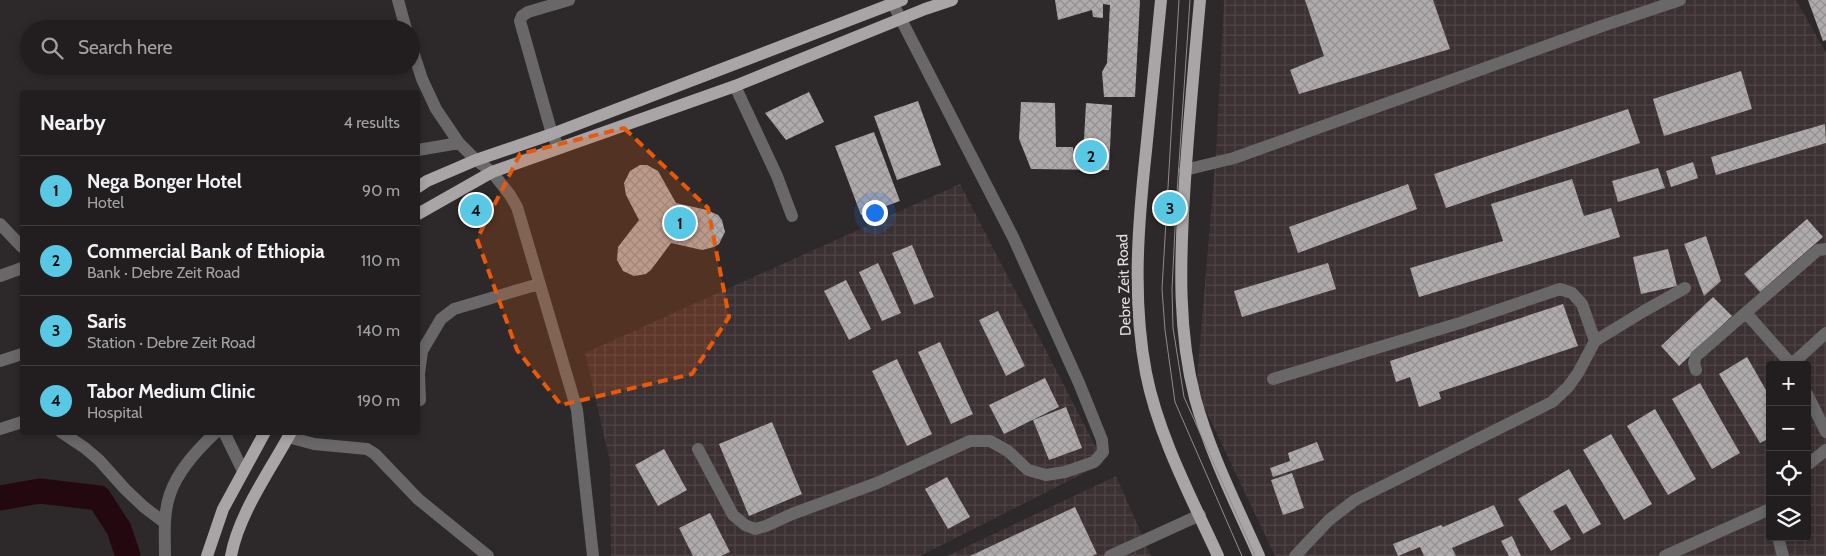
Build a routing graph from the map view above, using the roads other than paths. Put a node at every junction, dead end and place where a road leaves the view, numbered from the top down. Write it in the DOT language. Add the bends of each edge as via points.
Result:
graph roads {
  1 [pos="398,0"];
  2 [pos="569,0"];
  3 [pos="952,0"];
  4 [pos="1161,0"];
  5 [pos="1200,0"];
  6 [pos="1680,0"];
  7 [pos="895,1"];
  8 [pos="902,18"];
  9 [pos="404,20"];
  10 [pos="420,73"];
  11 [pos="735,86"];
  12 [pos="552,134"];
  13 [pos="459,144"];
  14 [pos="559,148"];
  15 [pos="420,150"];
  16 [pos="476,160"];
  17 [pos="1185,170"];
  18 [pos="492,172"];
  19 [pos="420,186"];
  20 [pos="420,213"];
  21 [pos="792,216"];
  22 [pos="0,224"];
  23 [pos="20,245"];
  24 [pos="1826,249"];
  25 [pos="20,269"];
  26 [pos="0,276"];
  27 [pos="539,284"];
  28 [pos="1685,288"];
  29 [pos="1746,314"];
  30 [pos="1826,333"];
  31 [pos="1595,341"];
  32 [pos="20,355"];
  33 [pos="0,361"];
  34 [pos="1789,361"];
  35 [pos="1795,361"];
  36 [pos="420,366"];
  37 [pos="1696,370"];
  38 [pos="1273,379"];
  39 [pos="1811,402"];
  40 [pos="20,423"];
  41 [pos="0,429"];
  42 [pos="1826,432"];
  43 [pos="65,435"];
  44 [pos="213,435"];
  45 [pos="225,435"];
  46 [pos="264,435"];
  47 [pos="290,435"];
  48 [pos="698,449"];
  49 [pos="1826,450"];
  50 [pos="1811,462"];
  51 [pos="243,471"];
  52 [pos="1766,511"];
  53 [pos="1200,515"];
  54 [pos="165,523"];
  55 [pos="1779,541"];
  56 [pos="165,556"];
  57 [pos="207,556"];
  58 [pos="231,556"];
  59 [pos="488,556"];
  60 [pos="593,556"];
  61 [pos="1110,556"];
  62 [pos="1218,556"];
  63 [pos="1259,556"];
  64 [pos="1295,556"];
  65 [pos="1665,556"];
  66 [pos="1783,556"];
  1 -- 9 [label="street"];
  2 -- 12 [label="street" via="528,12 520,21"];
  3 -- 8 [label="main road"];
  4 -- 53 [label="main road, Debre Zeit Road" via="1140,208 1138,314 1146,374 1161,428"];
  5 -- 17 [label="main road"];
  6 -- 17 [label="street" via="1234,158"];
  7 -- 8 [label="street"];
  7 -- 12 [label="main road"];
  8 -- 11 [label="main road"];
  8 -- 48 [label="street" via="1017,246 1079,383 1104,452 1094,462 1046,475 1028,470 1008,451 990,441 970,441 876,483 755,529 734,515"];
  10 -- 13 [label="street" via="436,109"];
  11 -- 14 [label="main road"];
  11 -- 21 [label="street"];
  12 -- 14 [label="street"];
  12 -- 16 [label="main road"];
  13 -- 15 [label="street"];
  13 -- 16 [label="street"];
  14 -- 18 [label="main road"];
  16 -- 18 [label="street"];
  16 -- 19 [label="main road"];
  17 -- 63 [label="main road" via="1180,250 1185,346 1202,422"];
  18 -- 20 [label="main road"];
  18 -- 27 [label="street" via="518,207"];
  22 -- 23 [label="street"];
  24 -- 29 [label="street" via="1818,250"];
  25 -- 26 [label="street"];
  27 -- 36 [label="street" via="454,309 441,319 422,351"];
  27 -- 60 [label="street" via="577,410"];
  28 -- 31 [label="street"];
  29 -- 34 [label="street"];
  29 -- 37 [label="street" via="1696,356"];
  30 -- 35 [label="street"];
  31 -- 38 [label="street" via="1582,304 1572,293 1560,289 1460,323"];
  31 -- 64 [label="street" via="1578,373 1552,402 1355,500 1329,520"];
  32 -- 33 [label="street"];
  39 -- 42 [label="street"];
  40 -- 41 [label="street"];
  43 -- 54 [label="street" via="99,460 125,489"];
  44 -- 54 [label="street" via="180,473 170,494"];
  45 -- 51 [label="street"];
  46 -- 51 [label="main road"];
  47 -- 58 [label="main road" via="245,515"];
  47 -- 59 [label="street" via="314,444 367,449 418,499"];
  49 -- 50 [label="street"];
  51 -- 57 [label="main road" via="223,509"];
  52 -- 65 [label="street"];
  53 -- 61 [label="street"];
  53 -- 62 [label="main road, Debre Zeit Road"];
  54 -- 56 [label="street"];
  55 -- 66 [label="street"];
}
